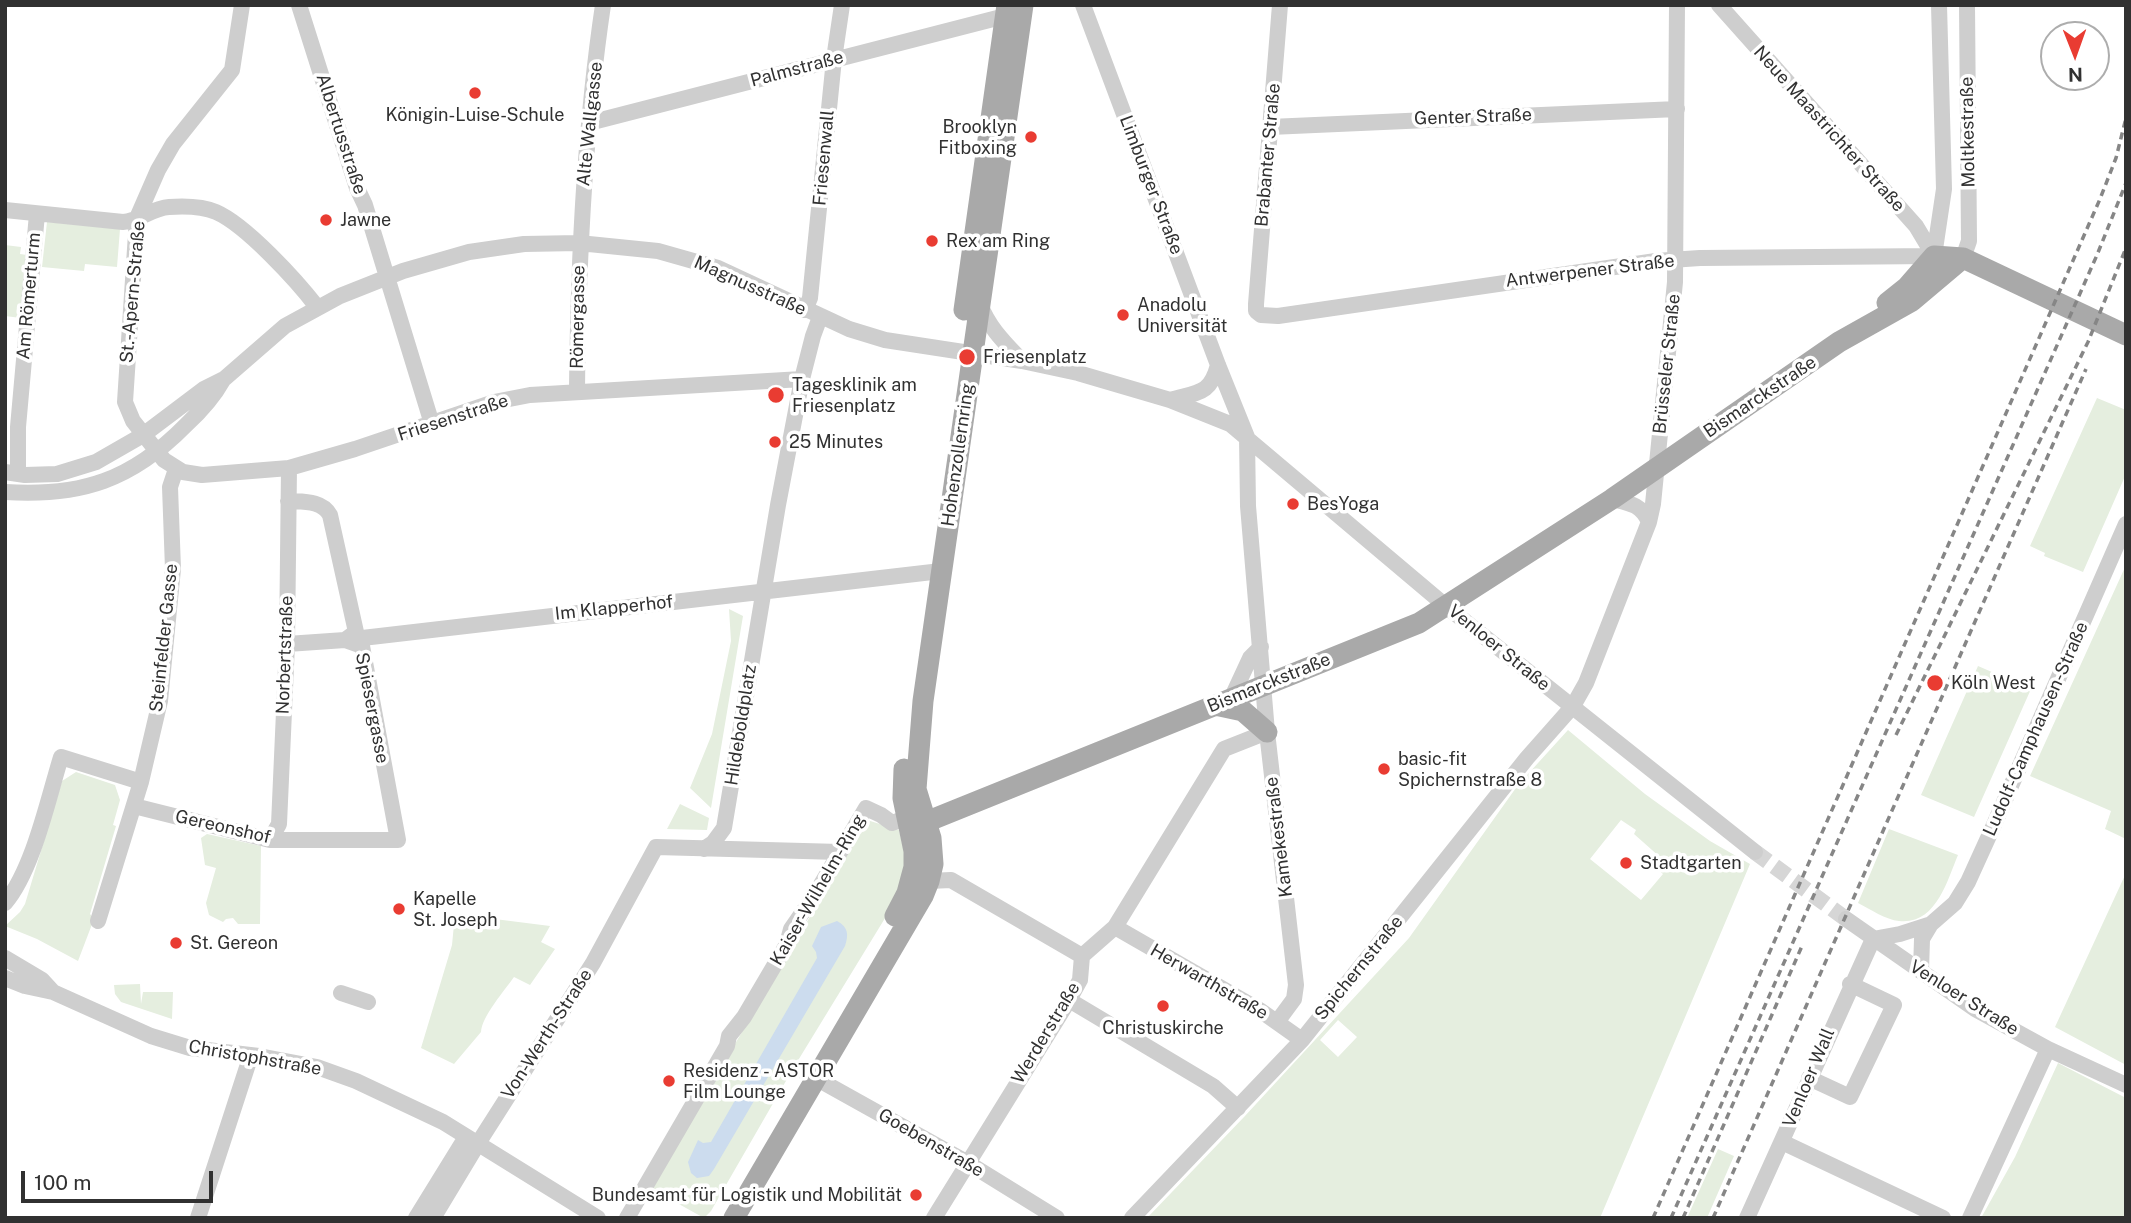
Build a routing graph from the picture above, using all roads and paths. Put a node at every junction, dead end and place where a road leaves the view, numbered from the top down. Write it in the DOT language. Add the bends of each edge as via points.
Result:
graph roads {
  1 [pos="242,5"];
  2 [pos="299,5"];
  3 [pos="603,5"];
  4 [pos="842,5"];
  5 [pos="1083,5"];
  6 [pos="1280,5"];
  7 [pos="1677,5"];
  8 [pos="1719,5"];
  9 [pos="1939,5"];
  10 [pos="1967,5"];
  11 [pos="1012,9"];
  12 [pos="834,59"];
  13 [pos="1677,109"];
  14 [pos="589,123"];
  15 [pos="1270,127"];
  16 [pos="5,210"];
  17 [pos="37,214"];
  18 [pos="137,218"];
  19 [pos="579,243"];
  20 [pos="1934,256"];
  21 [pos="1963,258"];
  22 [pos="1675,260"];
  23 [pos="386,277"];
  24 [pos="980,303"];
  25 [pos="1256,304"];
  26 [pos="317,307"];
  27 [pos="805,310"];
  28 [pos="820,317"];
  29 [pos="2126,335"];
  30 [pos="1839,342"];
  31 [pos="966,352"];
  32 [pos="1022,361"];
  33 [pos="1218,365"];
  34 [pos="13,377"];
  35 [pos="224,379"];
  36 [pos="802,379"];
  37 [pos="577,391"];
  38 [pos="1170,400"];
  39 [pos="432,424"];
  40 [pos="143,435"];
  41 [pos="1247,437"];
  42 [pos="157,452"];
  43 [pos="1656,467"];
  44 [pos="289,468"];
  45 [pos="176,469"];
  46 [pos="12,473"];
  47 [pos="5,492"];
  48 [pos="1612,499"];
  49 [pos="288,501"];
  50 [pos="1649,522"];
  51 [pos="2126,524"];
  52 [pos="934,573"];
  53 [pos="762,593"];
  54 [pos="1447,607"];
  55 [pos="345,640"];
  56 [pos="287,644"];
  57 [pos="1261,647"];
  58 [pos="1264,685"];
  59 [pos="1223,702"];
  60 [pos="1573,706"];
  61 [pos="1267,732"];
  62 [pos="141,782"];
  63 [pos="985,798"];
  64 [pos="919,800"];
  65 [pos="134,806"];
  66 [pos="918,829"];
  67 [pos="270,840"];
  68 [pos="398,840"];
  69 [pos="704,849"];
  70 [pos="840,852"];
  71 [pos="1755,852"];
  72 [pos="929,881"];
  73 [pos="5,903"];
  74 [pos="1846,919"];
  75 [pos="97,921"];
  76 [pos="1931,924"];
  77 [pos="1115,927"];
  78 [pos="1873,939"];
  79 [pos="1083,956"];
  80 [pos="5,958"];
  81 [pos="1921,971"];
  82 [pos="5,978"];
  83 [pos="1850,984"];
  84 [pos="53,992"];
  85 [pos="341,993"];
  86 [pos="1069,1000"];
  87 [pos="368,1002"];
  88 [pos="1277,1022"];
  89 [pos="1302,1040"];
  90 [pos="2048,1049"];
  91 [pos="251,1055"];
  92 [pos="809,1075"];
  93 [pos="1809,1078"];
  94 [pos="2126,1085"];
  95 [pos="1238,1108"];
  96 [pos="471,1141"];
  97 [pos="1782,1142"];
  98 [pos="968,1163"];
  99 [pos="198,1218"];
  100 [pos="416,1218"];
  101 [pos="433,1218"];
  102 [pos="598,1218"];
  103 [pos="627,1218"];
  104 [pos="719,1218"];
  105 [pos="734,1218"];
  106 [pos="934,1218"];
  107 [pos="1057,1218"];
  108 [pos="1132,1218"];
  109 [pos="1747,1218"];
  110 [pos="1943,1218"];
  111 [pos="1970,1218"];
  1 -- 18 [label="street, St.-Apern-Straße" via="232,70 173,144"];
  2 -- 23 [label="street, Albertusstraße"];
  3 -- 14 [label="street, Alte Wallgasse"];
  4 -- 12 [label="street, Friesenwall"];
  5 -- 33 [label="street, Limburger Straße"];
  6 -- 15 [label="street, Brabanter Straße"];
  7 -- 13 [label="street, Brüsseler Straße"];
  8 -- 20 [label="street, Neue Maastrichter Straße" via="1916,226"];
  9 -- 20 [label="street, Moltkestraße" via="1944,189"];
  10 -- 21 [label="street, Moltkestraße" via="1969,242"];
  11 -- 12 [label="street, Palmstraße"];
  11 -- 24 [label="main road, Hohenzollernring"];
  11 -- 31 [label="main road, Hohenzollernring"];
  12 -- 14 [label="street, Palmstraße"];
  12 -- 27 [label="street, Friesenwall" via="810,298"];
  13 -- 15 [label="street, Genter Straße"];
  13 -- 22 [label="street, Brüsseler Straße"];
  14 -- 19 [label="street, Alte Wallgasse"];
  15 -- 25 [label="street, Brabanter Straße"];
  16 -- 17 [label="street"];
  17 -- 18 [label="street" via="123,222"];
  17 -- 34 [label="street, Am Römerturm"];
  18 -- 26 [label="street" via="164,207 215,211 237,224"];
  18 -- 40 [label="street, St.-Apern-Straße" via="125,402"];
  19 -- 23 [label="street, Magnusstraße" via="469,252"];
  19 -- 27 [label="street, Magnusstraße" via="658,251 699,262"];
  19 -- 37 [label="street, Römergasse"];
  20 -- 21 [label="main road"];
  20 -- 22 [label="street, Antwerpener Straße"];
  20 -- 30 [label="main road, Bismarckstraße" via="1907,287"];
  21 -- 29 [label="main road"];
  21 -- 30 [label="main road, Bismarckstraße" via="1912,301"];
  22 -- 25 [label="street, Antwerpener Straße" via="1278,316 1261,315"];
  22 -- 43 [label="street, Brüsseler Straße"];
  23 -- 26 [label="street, Magnusstraße"];
  23 -- 39 [label="street, Albertusstraße"];
  24 -- 31 [label="main road, Hohenzollernring"];
  24 -- 32 [label="street" via="995,332"];
  26 -- 35 [label="street, Magnusstraße" via="285,326"];
  27 -- 28 [label="street, Magnusstraße"];
  28 -- 31 [label="street, Magnusstraße" via="885,340"];
  28 -- 36 [label="street"];
  30 -- 43 [label="main road, Bismarckstraße"];
  31 -- 32 [label="street"];
  31 -- 52 [label="main road, Hohenzollernring"];
  32 -- 38 [label="street"];
  33 -- 38 [label="street" via="1207,389"];
  33 -- 41 [label="street, Limburger Straße"];
  34 -- 46 [label="street, Am Römerturm" via="18,427"];
  35 -- 40 [label="street, Magnusstraße"];
  35 -- 42 [label="street, Magnusstraße" via="214,397"];
  36 -- 37 [label="street, Friesenstraße"];
  36 -- 53 [label="street"];
  37 -- 39 [label="street, Friesenstraße" via="494,402"];
  38 -- 41 [label="street" via="1220,418"];
  39 -- 44 [label="street, Friesenstraße"];
  40 -- 42 [label="street"];
  40 -- 46 [label="street, Magnusstraße" via="84,467 57,474"];
  41 -- 54 [label="street, Venloer Straße"];
  41 -- 57 [label="street, Kamekestraße" via="1248,506"];
  42 -- 45 [label="street"];
  42 -- 47 [label="street, Magnusstraße" via="110,480 76,490"];
  43 -- 48 [label="main road, Bismarckstraße"];
  43 -- 50 [label="street, Brüsseler Straße"];
  44 -- 45 [label="street, Friesenstraße" via="202,475"];
  44 -- 49 [label="street, Norbertstraße"];
  45 -- 62 [label="street, Steinfelder Gasse" via="170,486 173,569 160,701"];
  48 -- 50 [label="street" via="1636,505"];
  48 -- 54 [label="main road, Bismarckstraße"];
  49 -- 55 [label="street, Spiesergasse" via="318,503 330,515 356,632"];
  49 -- 56 [label="street, Norbertstraße"];
  50 -- 60 [label="street, Brüsseler Straße" via="1586,684"];
  51 -- 76 [label="street, Ludolf-Camphausen-Straße" via="1968,882 1955,903"];
  52 -- 53 [label="street, Im Klapperhof"];
  52 -- 64 [label="main road, Hohenzollernring" via="916,789"];
  52 -- 66 [label="main road, Hohenzollernring" via="909,693 903,788"];
  53 -- 55 [label="street, Im Klapperhof"];
  53 -- 69 [label="street, Hildeboldplatz" via="724,828"];
  54 -- 58 [label="main road, Bismarckstraße" via="1419,623"];
  54 -- 60 [label="street, Venloer Straße"];
  55 -- 56 [label="street, Im Klapperhof"];
  55 -- 68 [label="street, Spiesergasse" via="362,646"];
  56 -- 67 [label="street, Norbertstraße" via="279,824"];
  57 -- 58 [label="street, Kamekestraße"];
  57 -- 59 [label="street"];
  58 -- 59 [label="main road, Bismarckstraße"];
  58 -- 61 [label="street, Kamekestraße"];
  59 -- 61 [label="main road" via="1243,711"];
  59 -- 63 [label="main road, Bismarckstraße"];
  60 -- 71 [label="street, Venloer Straße"];
  60 -- 89 [label="street, Spichernstraße"];
  61 -- 77 [label="street" via="1224,749"];
  61 -- 88 [label="street, Kamekestraße" via="1296,985 1294,999"];
  62 -- 65 [label="street, Steinfelder Gasse"];
  62 -- 73 [label="street" via="61,757 38,834"];
  63 -- 64 [label="main road" via="954,804"];
  63 -- 66 [label="main road, Bismarckstraße"];
  64 -- 66 [label="main road, Hohenzollernring"];
  65 -- 67 [label="street, Gereonshof"];
  65 -- 75 [label="street, Steinfelder Gasse"];
  66 -- 70 [label="street, Kaiser-Wilhelm-Ring" via="892,823 866,808"];
  66 -- 72 [label="main road" via="933,864"];
  66 -- 92 [label="main road" via="907,893"];
  67 -- 68 [label="street, Gereonshof"];
  69 -- 70 [label="street"];
  69 -- 96 [label="street, Von-Werth-Straße" via="656,847 593,963"];
  70 -- 103 [label="street, Kaiser-Wilhelm-Ring" via="791,929 787,944 729,1036"];
  72 -- 79 [label="street" via="951,880"];
  72 -- 92 [label="main road"];
  74 -- 78 [label="street, Venloer Straße"];
  76 -- 78 [label="street, Ludolf-Camphausen-Straße"];
  76 -- 81 [label="street" via="1922,939"];
  77 -- 79 [label="street"];
  77 -- 88 [label="street, Herwarthstraße"];
  78 -- 81 [label="street, Venloer Straße"];
  78 -- 83 [label="street, Venloer Wall"];
  79 -- 86 [label="street, Werderstraße" via="1080,980"];
  80 -- 84 [label="street" via="43,980"];
  81 -- 90 [label="street, Venloer Straße" via="1975,1009"];
  82 -- 84 [label="street"];
  83 -- 93 [label="street, Venloer Wall"];
  83 -- 93 [label="street" via="1894,1005 1850,1097"];
  84 -- 91 [label="street, Christophstraße" via="151,1036 190,1048"];
  85 -- 87 [label="street"];
  86 -- 95 [label="street" via="1213,1086"];
  86 -- 98 [label="street, Werderstraße"];
  88 -- 89 [label="street, Herwarthstraße"];
  89 -- 95 [label="street, Spichernstraße"];
  90 -- 94 [label="street, Venloer Straße"];
  90 -- 111 [label="street"];
  91 -- 96 [label="street, Christophstraße" via="356,1081 435,1117"];
  91 -- 99 [label="street"];
  92 -- 98 [label="street, Goebenstraße"];
  92 -- 104 [label="main road"];
  92 -- 105 [label="main road"];
  93 -- 97 [label="street, Venloer Wall"];
  95 -- 108 [label="street, Spichernstraße"];
  96 -- 100 [label="street, Von-Werth-Straße"];
  96 -- 101 [label="street, Von-Werth-Straße"];
  96 -- 102 [label="street, Christophstraße"];
  97 -- 109 [label="street, Venloer Wall"];
  97 -- 110 [label="street"];
  98 -- 106 [label="street, Werderstraße"];
  98 -- 107 [label="street, Goebenstraße"];
}
